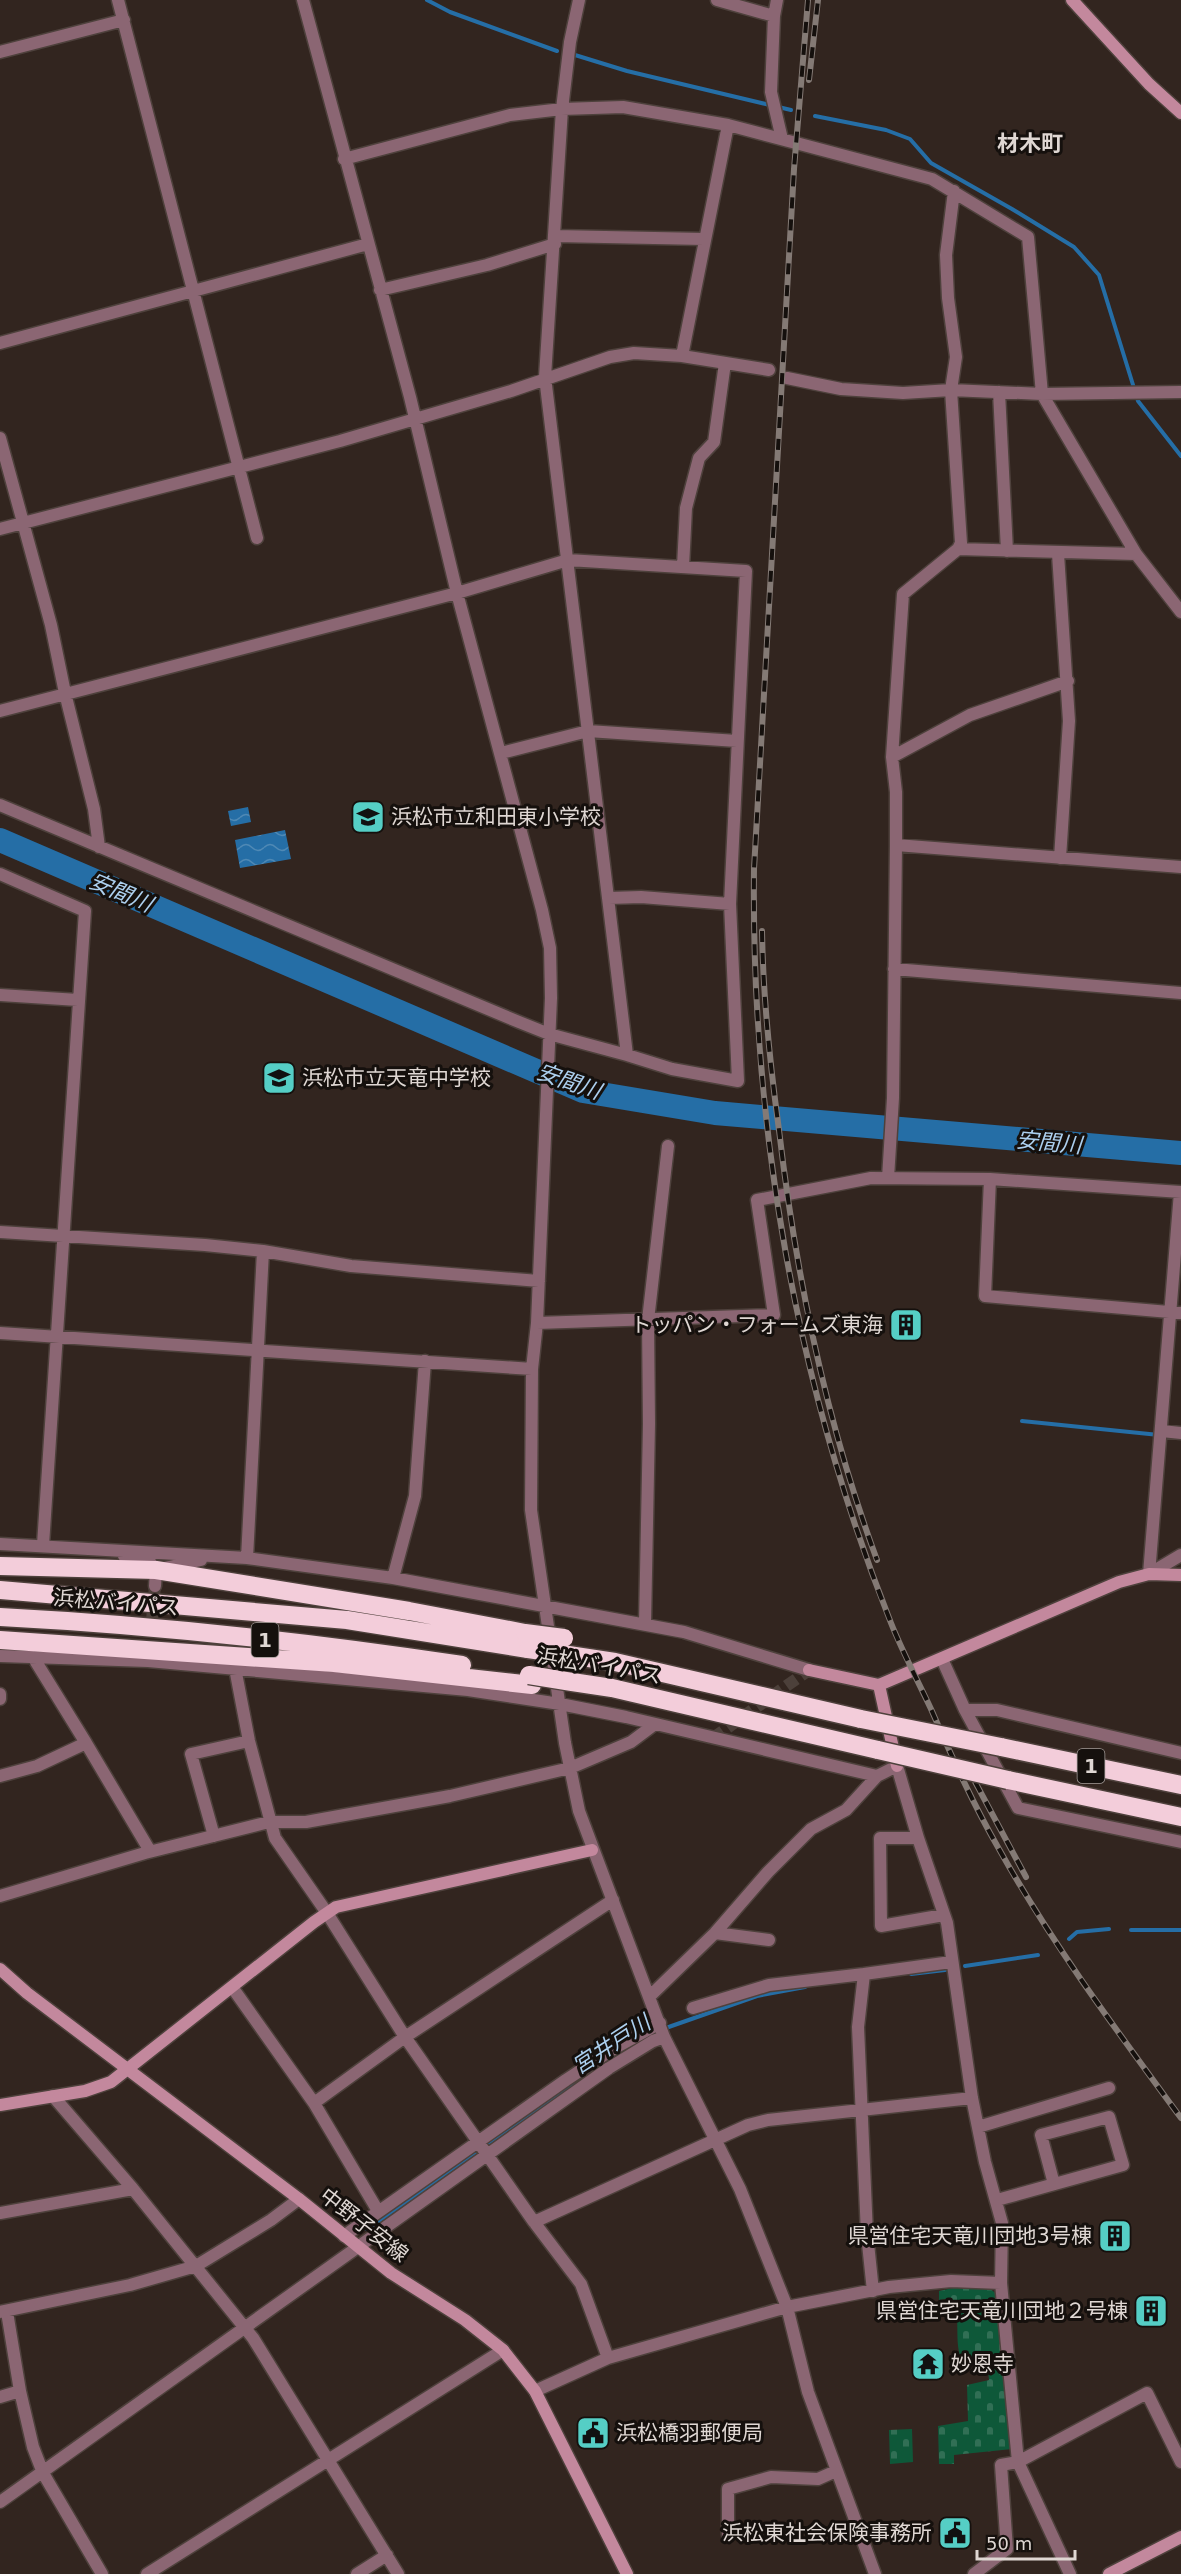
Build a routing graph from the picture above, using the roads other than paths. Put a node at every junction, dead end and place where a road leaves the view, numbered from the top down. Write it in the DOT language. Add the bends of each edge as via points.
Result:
graph roads {
  1 [pos="118,0"];
  2 [pos="303,0"];
  3 [pos="579,0"];
  4 [pos="717,0"];
  5 [pos="777,0"];
  6 [pos="1072,0"];
  7 [pos="774,16"];
  8 [pos="124,20"];
  9 [pos="0,52"];
  10 [pos="562,109"];
  11 [pos="1181,113"];
  12 [pos="728,125"];
  13 [pos="782,139"];
  14 [pos="344,159"];
  15 [pos="954,191"];
  16 [pos="704,239"];
  17 [pos="555,240"];
  18 [pos="368,244"];
  19 [pos="194,290"];
  20 [pos="380,290"];
  21 [pos="0,343"];
  22 [pos="682,356"];
  23 [pos="725,363"];
  24 [pos="768,370"];
  25 [pos="545,378"];
  26 [pos="787,378"];
  27 [pos="951,390"];
  28 [pos="999,392"];
  29 [pos="1181,392"];
  30 [pos="1042,393"];
  31 [pos="415,418"];
  32 [pos="0,438"];
  33 [pos="237,468"];
  34 [pos="25,523"];
  35 [pos="0,529"];
  36 [pos="257,538"];
  37 [pos="958,549"];
  38 [pos="1007,551"];
  39 [pos="1058,554"];
  40 [pos="1136,554"];
  41 [pos="568,560"];
  42 [pos="683,567"];
  43 [pos="457,593"];
  44 [pos="1181,612"];
  45 [pos="1068,681"];
  46 [pos="65,693"];
  47 [pos="0,711"];
  48 [pos="588,731"];
  49 [pos="737,741"];
  50 [pos="501,753"];
  51 [pos="892,757"];
  52 [pos="0,805"];
  53 [pos="896,845"];
  54 [pos="99,847"];
  55 [pos="1060,858"];
  56 [pos="1181,867"];
  57 [pos="0,874"];
  58 [pos="609,898"];
  59 [pos="730,904"];
  60 [pos="894,969"];
  61 [pos="1181,993"];
  62 [pos="0,995"];
  63 [pos="78,1000"];
  64 [pos="549,1036"];
  65 [pos="627,1055"];
  66 [pos="668,1146"];
  67 [pos="888,1178"];
  68 [pos="990,1179"];
  69 [pos="1180,1192"];
  70 [pos="0,1232"];
  71 [pos="63,1236"];
  72 [pos="263,1251"];
  73 [pos="539,1281"];
  74 [pos="1176,1313"];
  75 [pos="648,1320"];
  76 [pos="537,1323"];
  77 [pos="0,1333"];
  78 [pos="56,1337"];
  79 [pos="258,1350"];
  80 [pos="425,1361"];
  81 [pos="532,1369"];
  82 [pos="1181,1432"];
  83 [pos="1162,1435"];
  84 [pos="0,1544"];
  85 [pos="43,1545"];
  86 [pos="86,1547"];
  87 [pos="1181,1555"];
  88 [pos="221,1557"];
  89 [pos="247,1558"];
  90 [pos="0,1566"];
  91 [pos="1149,1574"];
  92 [pos="1181,1575"];
  93 [pos="155,1578"];
  94 [pos="393,1578"];
  95 [pos="0,1590"];
  96 [pos="544,1604"];
  97 [pos="0,1617"];
  98 [pos="645,1623"];
  99 [pos="0,1640"];
  100 [pos="527,1641"];
  101 [pos="0,1656"];
  102 [pos="33,1657"];
  103 [pos="942,1659"];
  104 [pos="235,1668"];
  105 [pos="531,1680"];
  106 [pos="879,1685"];
  107 [pos="0,1694"];
  108 [pos="0,1699"];
  109 [pos="560,1704"];
  110 [pos="965,1710"];
  111 [pos="655,1724"];
  112 [pos="249,1741"];
  113 [pos="86,1743"];
  114 [pos="1181,1753"];
  115 [pos="897,1766"];
  116 [pos="570,1768"];
  117 [pos="0,1776"];
  118 [pos="878,1776"];
  119 [pos="1181,1785"];
  120 [pos="1181,1816"];
  121 [pos="269,1822"];
  122 [pos="214,1836"];
  123 [pos="918,1838"];
  124 [pos="1181,1842"];
  125 [pos="592,1850"];
  126 [pos="150,1851"];
  127 [pos="0,1896"];
  128 [pos="613,1900"];
  129 [pos="327,1913"];
  130 [pos="944,1915"];
  131 [pos="715,1933"];
  132 [pos="769,1940"];
  133 [pos="951,1962"];
  134 [pos="0,1969"];
  135 [pos="864,1977"];
  136 [pos="232,1987"];
  137 [pos="649,1997"];
  138 [pos="693,2008"];
  139 [pos="662,2030"];
  140 [pos="405,2037"];
  141 [pos="127,2068"];
  142 [pos="1108,2088"];
  143 [pos="53,2096"];
  144 [pos="972,2098"];
  145 [pos="314,2103"];
  146 [pos="0,2105"];
  147 [pos="862,2111"];
  148 [pos="978,2127"];
  149 [pos="713,2139"];
  150 [pos="479,2142"];
  151 [pos="488,2154"];
  152 [pos="1054,2184"];
  153 [pos="133,2189"];
  154 [pos="299,2199"];
  155 [pos="997,2200"];
  156 [pos="378,2211"];
  157 [pos="0,2213"];
  158 [pos="534,2222"];
  159 [pos="344,2236"];
  160 [pos="356,2246"];
  161 [pos="196,2266"];
  162 [pos="1001,2283"];
  163 [pos="873,2291"];
  164 [pos="787,2307"];
  165 [pos="3,2312"];
  166 [pos="245,2328"];
  167 [pos="503,2350"];
  168 [pos="608,2358"];
  169 [pos="20,2391"];
  170 [pos="535,2391"];
  171 [pos="0,2397"];
  172 [pos="329,2462"];
  173 [pos="1018,2462"];
  174 [pos="1181,2462"];
  175 [pos="836,2471"];
  176 [pos="43,2473"];
  177 [pos="0,2502"];
  178 [pos="728,2535"];
  179 [pos="1181,2537"];
  180 [pos="387,2555"];
  181 [pos="102,2574"];
  182 [pos="147,2574"];
  183 [pos="357,2574"];
  184 [pos="398,2574"];
  185 [pos="627,2574"];
  186 [pos="874,2574"];
  187 [pos="974,2574"];
  188 [pos="1070,2574"];
  189 [pos="1109,2574"];
  1 -- 8 [label="street"];
  2 -- 14 [label="street"];
  3 -- 10 [label="street"];
  4 -- 7 [label="street"];
  5 -- 7 [label="street"];
  6 -- 11 [label="street"];
  7 -- 13 [label="street" via="770,67 773,104"];
  8 -- 9 [label="street"];
  8 -- 19 [label="street"];
  10 -- 12 [label="street" via="623,107"];
  10 -- 14 [label="street" via="510,115"];
  10 -- 17 [label="street"];
  12 -- 13 [label="street"];
  12 -- 16 [label="street"];
  13 -- 15 [label="street" via="932,179"];
  14 -- 18 [label="street"];
  15 -- 27 [label="street" via="946,255 956,357"];
  15 -- 30 [label="street" via="1028,237"];
  16 -- 17 [label="street"];
  16 -- 22 [label="street"];
  17 -- 20 [label="street" via="487,265"];
  17 -- 25 [label="street"];
  18 -- 19 [label="street"];
  18 -- 20 [label="street"];
  19 -- 21 [label="street"];
  19 -- 33 [label="street"];
  20 -- 31 [label="street"];
  22 -- 23 [label="street"];
  22 -- 25 [label="street" via="634,353"];
  23 -- 24 [label="street"];
  23 -- 42 [label="street" via="714,442 699,458 686,508"];
  25 -- 31 [label="street"];
  25 -- 41 [label="street"];
  26 -- 27 [label="street" via="903,393"];
  27 -- 28 [label="street"];
  27 -- 37 [label="street" via="961,543"];
  28 -- 30 [label="street"];
  28 -- 38 [label="street"];
  29 -- 30 [label="street"];
  30 -- 40 [label="street"];
  31 -- 33 [label="street"];
  31 -- 43 [label="street"];
  32 -- 34 [label="street"];
  33 -- 34 [label="street"];
  33 -- 36 [label="street"];
  34 -- 35 [label="street"];
  34 -- 46 [label="street"];
  37 -- 38 [label="street"];
  37 -- 51 [label="street" via="903,594"];
  38 -- 39 [label="street"];
  39 -- 40 [label="street"];
  39 -- 45 [label="street"];
  40 -- 44 [label="street"];
  41 -- 42 [label="street"];
  41 -- 43 [label="street"];
  41 -- 48 [label="street"];
  42 -- 49 [label="street" via="746,571"];
  43 -- 46 [label="street"];
  43 -- 50 [label="street"];
  45 -- 51 [label="street" via="970,715"];
  45 -- 55 [label="street"];
  46 -- 47 [label="street"];
  46 -- 54 [label="street" via="94,809"];
  48 -- 49 [label="street"];
  48 -- 50 [label="street"];
  48 -- 58 [label="street"];
  49 -- 59 [label="street"];
  50 -- 64 [label="street" via="550,948"];
  51 -- 53 [label="street"];
  52 -- 54 [label="street"];
  53 -- 55 [label="street"];
  53 -- 60 [label="street"];
  54 -- 64 [label="street"];
  55 -- 56 [label="street"];
  57 -- 63 [label="street" via="85,911"];
  58 -- 59 [label="street"];
  58 -- 65 [label="street"];
  59 -- 65 [label="street" via="738,1081 672,1069"];
  60 -- 61 [label="street"];
  60 -- 67 [label="street"];
  62 -- 63 [label="street"];
  63 -- 71 [label="street"];
  64 -- 65 [label="street"];
  64 -- 73 [label="street"];
  66 -- 75 [label="street"];
  67 -- 68 [label="street"];
  67 -- 75 [label="street" via="835,1183 757,1200 774,1315"];
  68 -- 69 [label="street"];
  68 -- 74 [label="street" via="985,1296"];
  69 -- 74 [label="street"];
  70 -- 71 [label="street"];
  71 -- 72 [label="street"];
  71 -- 78 [label="street"];
  72 -- 73 [label="street" via="351,1266"];
  72 -- 79 [label="street"];
  73 -- 76 [label="street"];
  74 -- 83 [label="street"];
  75 -- 76 [label="street"];
  75 -- 98 [label="street"];
  76 -- 81 [label="street"];
  77 -- 78 [label="street"];
  78 -- 79 [label="street"];
  78 -- 85 [label="street"];
  79 -- 80 [label="street"];
  79 -- 89 [label="street"];
  80 -- 81 [label="street"];
  80 -- 94 [label="street" via="415,1496"];
  81 -- 96 [label="street" via="531,1510"];
  82 -- 83 [label="street"];
  83 -- 91 [label="street"];
  84 -- 85 [label="street"];
  85 -- 86 [label="street"];
  86 -- 88 [label="street"];
  86 -- 93 [label="street" via="149,1561"];
  87 -- 91 [label="street"];
  88 -- 89 [label="street"];
  88 -- 93 [label="street" via="166,1566"];
  89 -- 94 [label="street"];
  90 -- 93 [label="highway" via="104,1567"];
  91 -- 92 [label="street"];
  91 -- 103 [label="street" via="1077,1598"];
  93 -- 100 [label="highway" via="409,1611"];
  94 -- 96 [label="street"];
  95 -- 100 [label="highway, 浜松バイパス / 1" via="347,1620"];
  96 -- 98 [label="street"];
  96 -- 109 [label="street"];
  97 -- 105 [label="highway, 浜松バイパス / 1" via="83,1621 347,1648"];
  98 -- 106 [label="street" via="808,1670"];
  99 -- 105 [label="highway" via="334,1662"];
  100 -- 119 [label="highway, 浜松バイパス / 1, bridge" via="563,1646 615,1662 861,1719"];
  101 -- 102 [label="street"];
  102 -- 104 [label="street" via="148,1658"];
  102 -- 113 [label="street"];
  103 -- 106 [label="street"];
  103 -- 110 [label="street"];
  104 -- 109 [label="street" via="468,1690"];
  104 -- 112 [label="street"];
  105 -- 120 [label="highway, 浜松バイパス / 1, bridge" via="612,1688"];
  106 -- 115 [label="street"];
  107 -- 108 [label="street"];
  109 -- 111 [label="street"];
  109 -- 116 [label="street"];
  110 -- 114 [label="street" via="997,1710"];
  110 -- 124 [label="street" via="1018,1809"];
  111 -- 116 [label="street" via="631,1742"];
  111 -- 118 [label="street"];
  112 -- 121 [label="street"];
  112 -- 122 [label="street" via="191,1754"];
  113 -- 117 [label="street" via="37,1766"];
  113 -- 126 [label="street"];
  115 -- 118 [label="street"];
  115 -- 123 [label="street"];
  116 -- 121 [label="street" via="450,1796 306,1822"];
  116 -- 125 [label="street"];
  118 -- 131 [label="street" via="846,1810 811,1829"];
  121 -- 122 [label="street"];
  121 -- 129 [label="street" via="284,1852"];
  122 -- 126 [label="street"];
  123 -- 130 [label="street"];
  123 -- 130 [label="street" via="880,1838 881,1926"];
  125 -- 128 [label="street"];
  125 -- 129 [label="street" via="336,1907"];
  126 -- 127 [label="street"];
  128 -- 137 [label="street"];
  128 -- 140 [label="street"];
  129 -- 136 [label="street"];
  129 -- 140 [label="street"];
  130 -- 133 [label="street"];
  131 -- 132 [label="street"];
  131 -- 137 [label="street"];
  133 -- 135 [label="street"];
  133 -- 144 [label="street"];
  134 -- 141 [label="street, 中野子安線" via="27,1994"];
  135 -- 138 [label="street" via="769,1985"];
  135 -- 147 [label="street" via="858,2027"];
  136 -- 141 [label="street"];
  136 -- 145 [label="street"];
  137 -- 139 [label="street"];
  139 -- 149 [label="street"];
  139 -- 150 [label="street" via="613,2049"];
  139 -- 151 [label="street" via="653,2041"];
  140 -- 145 [label="street"];
  140 -- 150 [label="street"];
  141 -- 143 [label="street" via="111,2082"];
  141 -- 154 [label="street, 中野子安線"];
  142 -- 148 [label="street"];
  143 -- 146 [label="street"];
  143 -- 153 [label="street"];
  144 -- 147 [label="street"];
  144 -- 148 [label="street"];
  145 -- 156 [label="street"];
  147 -- 149 [label="street" via="768,2120"];
  147 -- 163 [label="street"];
  148 -- 155 [label="street" via="984,2162"];
  149 -- 158 [label="street"];
  149 -- 164 [label="street" via="740,2189"];
  150 -- 151 [label="street"];
  150 -- 156 [label="street"];
  151 -- 158 [label="street"];
  151 -- 160 [label="street"];
  152 -- 152 [label="street" via="1123,2165 1109,2117 1041,2135"];
  152 -- 155 [label="street"];
  153 -- 157 [label="street"];
  153 -- 161 [label="street"];
  154 -- 159 [label="street, 中野子安線"];
  154 -- 161 [label="street"];
  155 -- 162 [label="street" via="1002,2223"];
  156 -- 159 [label="street"];
  158 -- 168 [label="street" via="581,2284"];
  159 -- 160 [label="street, 中野子安線"];
  160 -- 166 [label="street"];
  160 -- 167 [label="street, 中野子安線"];
  161 -- 165 [label="street" via="130,2285"];
  161 -- 166 [label="street"];
  162 -- 163 [label="street" via="951,2281"];
  162 -- 173 [label="street"];
  163 -- 164 [label="street"];
  164 -- 168 [label="street"];
  164 -- 175 [label="street" via="808,2392"];
  165 -- 169 [label="street"];
  166 -- 172 [label="street"];
  166 -- 176 [label="street"];
  167 -- 170 [label="street, 中野子安線"];
  167 -- 172 [label="street"];
  168 -- 170 [label="street"];
  169 -- 171 [label="street"];
  169 -- 176 [label="street"];
  170 -- 185 [label="street, 中野子安線"];
  172 -- 180 [label="street"];
  172 -- 182 [label="street"];
  173 -- 174 [label="street" via="1147,2393"];
  173 -- 187 [label="street" via="1001,2464 1007,2549"];
  173 -- 188 [label="street"];
  175 -- 178 [label="street" via="818,2479 771,2477 728,2489"];
  175 -- 186 [label="street"];
  176 -- 177 [label="street"];
  176 -- 181 [label="street"];
  179 -- 189 [label="street"];
  180 -- 183 [label="street"];
  180 -- 184 [label="street"];
}
